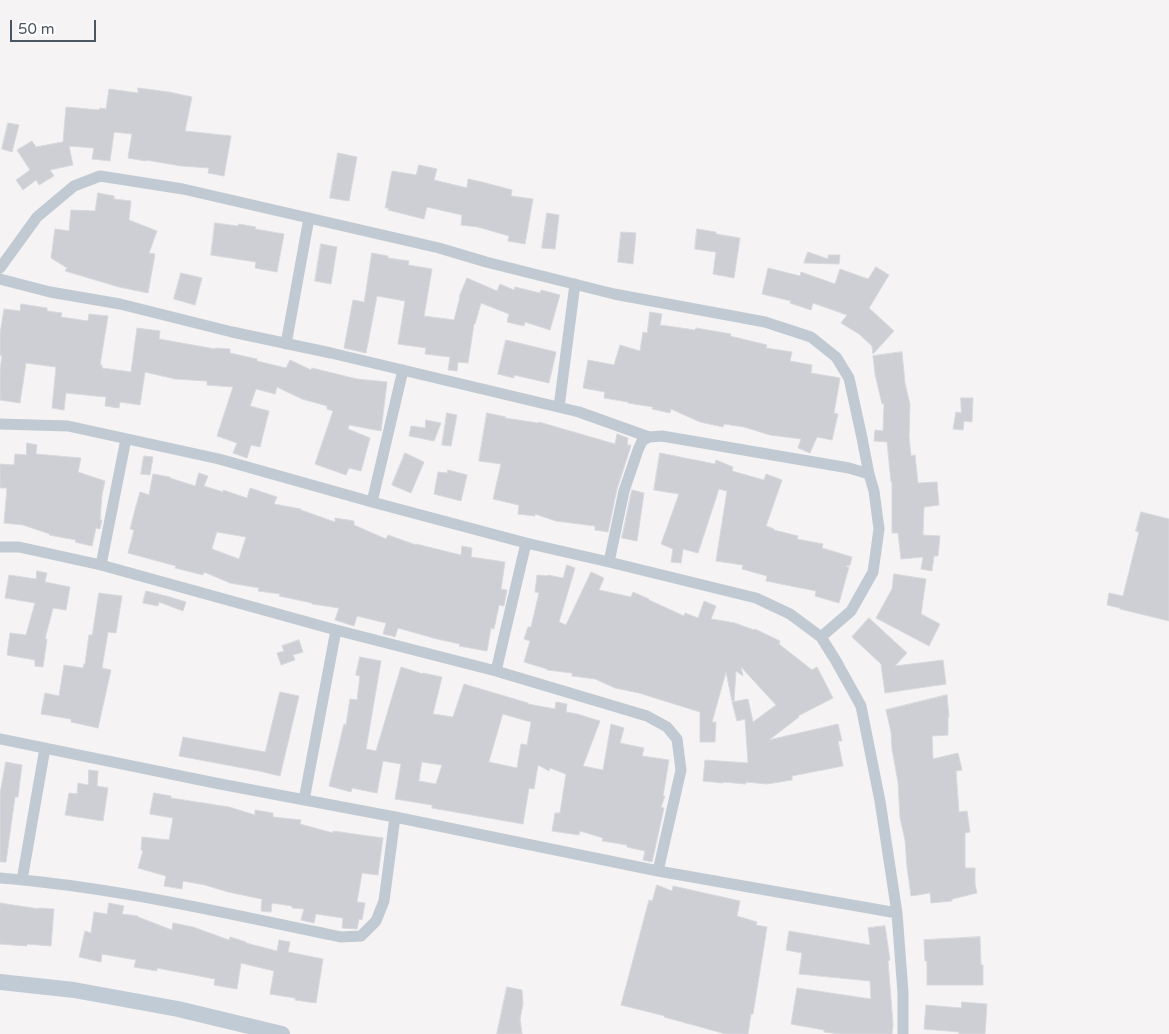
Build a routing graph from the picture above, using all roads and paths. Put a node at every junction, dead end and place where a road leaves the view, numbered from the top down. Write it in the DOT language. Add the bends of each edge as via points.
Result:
graph roads {
  1 [pos="309,218"];
  2 [pos="0,268"];
  3 [pos="0,279"];
  4 [pos="575,284"];
  5 [pos="286,344"];
  6 [pos="402,370"];
  7 [pos="559,407"];
  8 [pos="0,424"];
  9 [pos="649,437"];
  10 [pos="126,439"];
  11 [pos="869,474"];
  12 [pos="372,502"];
  13 [pos="526,544"];
  14 [pos="0,546"];
  15 [pos="608,562"];
  16 [pos="101,565"];
  17 [pos="336,630"];
  18 [pos="821,637"];
  19 [pos="496,671"];
  20 [pos="0,739"];
  21 [pos="45,748"];
  22 [pos="304,800"];
  23 [pos="395,817"];
  24 [pos="658,871"];
  25 [pos="0,878"];
  26 [pos="22,880"];
  27 [pos="897,914"];
  28 [pos="0,982"];
  29 [pos="282,1034"];
  30 [pos="903,1034"];
  1 -- 2 [label="street" via="183,189 100,176 74,186 37,217"];
  1 -- 4 [label="street"];
  1 -- 5 [label="street"];
  3 -- 5 [label="street"];
  4 -- 7 [label="street"];
  4 -- 11 [label="street" via="765,322 811,337 836,357 849,378"];
  5 -- 6 [label="street"];
  6 -- 7 [label="street"];
  6 -- 12 [label="street"];
  7 -- 9 [label="street"];
  8 -- 10 [label="street" via="68,426"];
  9 -- 11 [label="street" via="662,436 830,464"];
  9 -- 15 [label="street" via="642,441 624,491"];
  10 -- 12 [label="street" via="219,459"];
  10 -- 16 [label="street"];
  11 -- 18 [label="street" via="879,529 873,572 851,611"];
  12 -- 13 [label="street"];
  13 -- 15 [label="street"];
  13 -- 19 [label="street"];
  14 -- 16 [label="street" via="19,547"];
  15 -- 18 [label="street" via="756,598 790,614"];
  16 -- 17 [label="street"];
  17 -- 19 [label="street"];
  17 -- 22 [label="street"];
  18 -- 27 [label="street" via="861,706"];
  19 -- 24 [label="street" via="647,716 667,727 677,739 681,770"];
  20 -- 21 [label="street"];
  21 -- 22 [label="street"];
  21 -- 26 [label="street"];
  22 -- 23 [label="street"];
  23 -- 24 [label="street"];
  23 -- 26 [label="street" via="384,901 376,921 361,936 341,937 138,896"];
  24 -- 27 [label="street"];
  25 -- 26 [label="street"];
  27 -- 30 [label="street"];
  28 -- 29 [label="main road" via="74,990 178,1009"];
}
